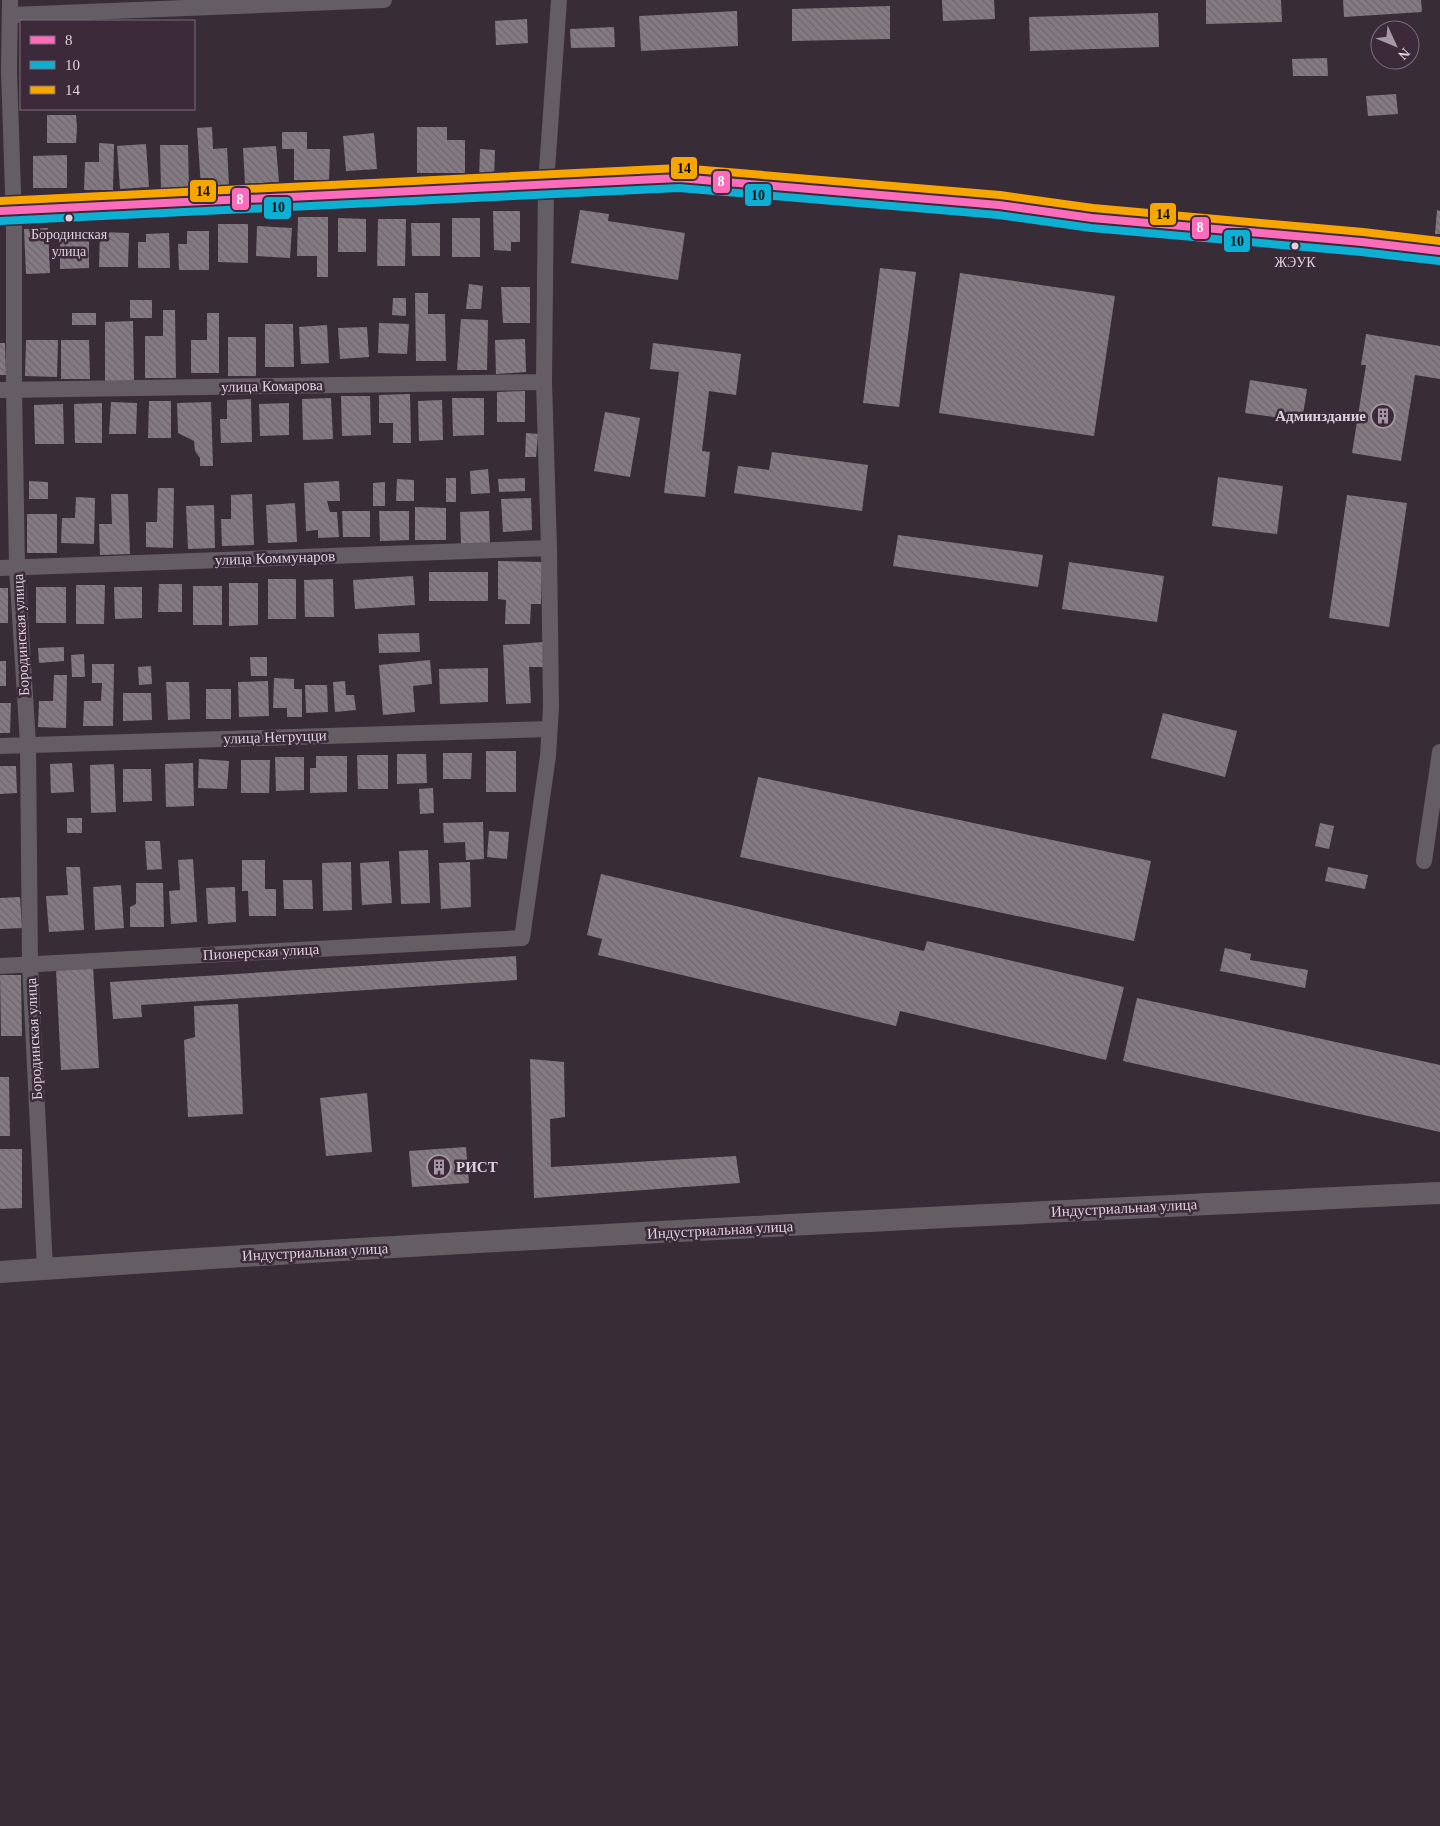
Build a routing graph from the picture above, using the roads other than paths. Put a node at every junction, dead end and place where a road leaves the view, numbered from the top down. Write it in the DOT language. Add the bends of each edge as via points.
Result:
graph roads {
  1 [pos="384,0"];
  2 [pos="559,0"];
  3 [pos="11,7"];
  4 [pos="4,71"];
  5 [pos="546,184"];
  6 [pos="7,211"];
  7 [pos="1440,251"];
  8 [pos="544,382"];
  9 [pos="7,390"];
  10 [pos="549,548"];
  11 [pos="17,567"];
  12 [pos="0,568"];
  13 [pos="549,728"];
  14 [pos="28,744"];
  15 [pos="0,746"];
  16 [pos="1440,752"];
  17 [pos="1424,861"];
  18 [pos="30,965"];
  19 [pos="0,966"];
  20 [pos="1440,1193"];
  21 [pos="45,1269"];
  22 [pos="0,1272"];
  1 -- 3 [label="street"];
  2 -- 5 [label="street"];
  3 -- 4 [label="street, Бородинская улица"];
  4 -- 6 [label="street, Бородинская улица"];
  5 -- 6 [label="street"];
  5 -- 7 [label="street" via="678,178 999,205 1092,218"];
  5 -- 8 [label="street"];
  6 -- 9 [label="street, Бородинская улица"];
  8 -- 9 [label="street, улица Комарова"];
  8 -- 10 [label="street"];
  9 -- 11 [label="street, Бородинская улица"];
  10 -- 11 [label="street, улица Коммунаров"];
  10 -- 13 [label="street"];
  11 -- 12 [label="street, улица Коммунаров"];
  11 -- 14 [label="street, Бородинская улица"];
  13 -- 14 [label="street, улица Негруцци"];
  13 -- 18 [label="street, Пионерская улица" via="548,756 522,938"];
  14 -- 15 [label="street, улица Негруцци"];
  14 -- 18 [label="street, Бородинская улица"];
  16 -- 17 [label="street"];
  18 -- 19 [label="street, Пионерская улица"];
  18 -- 21 [label="street, Бородинская улица"];
  20 -- 21 [label="main road, Индустриальная улица" via="1045,1212"];
  21 -- 22 [label="main road, Индустриальная улица"];
}
